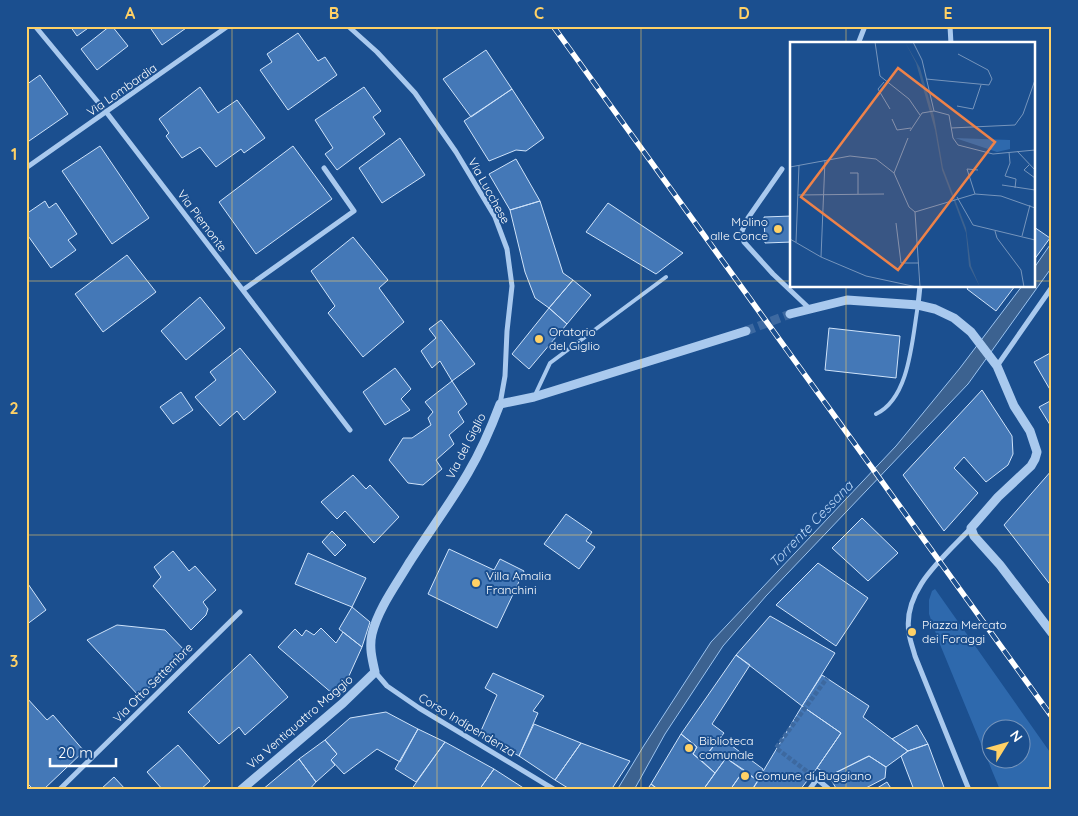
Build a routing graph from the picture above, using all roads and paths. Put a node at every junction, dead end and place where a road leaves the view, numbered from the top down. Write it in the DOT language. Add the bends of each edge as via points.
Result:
graph roads {
  1 [pos="35,26"];
  2 [pos="228,26"];
  3 [pos="348,26"];
  4 [pos="865,26"];
  5 [pos="950,26"];
  6 [pos="859,42"];
  7 [pos="951,42"];
  8 [pos="107,113"];
  9 [pos="26,168"];
  10 [pos="324,168"];
  11 [pos="782,169"];
  12 [pos="666,277"];
  13 [pos="1052,287"];
  14 [pos="920,288"];
  15 [pos="243,290"];
  16 [pos="918,306"];
  17 [pos="811,309"];
  18 [pos="790,314"];
  19 [pos="746,331"];
  20 [pos="997,366"];
  21 [pos="534,397"];
  22 [pos="500,404"];
  23 [pos="876,414"];
  24 [pos="350,430"];
  25 [pos="971,528"];
  26 [pos="240,612"];
  27 [pos="1052,633"];
  28 [pos="375,672"];
  29 [pos="59,790"];
  30 [pos="241,790"];
  31 [pos="555,790"];
  32 [pos="809,790"];
  33 [pos="830,790"];
  34 [pos="969,790"];
  1 -- 8 [label="street, Via Piemonte"];
  2 -- 8 [label="street, Via Lombardia"];
  3 -- 22 [label="street, Via Lucchese" via="416,93 495,217 506,249 512,286"];
  4 -- 6 [label="street"];
  5 -- 7 [label="street"];
  8 -- 9 [label="street, Via Lombardia"];
  8 -- 15 [label="street, Via Piemonte"];
  10 -- 15 [label="street" via="354,211"];
  11 -- 17 [label="street" via="748,218 742,231 744,242"];
  12 -- 21 [label="lane" via="550,363"];
  13 -- 20 [label="street"];
  14 -- 16 [label="street"];
  15 -- 24 [label="street, Via Piemonte"];
  16 -- 17 [label="street" via="847,300"];
  16 -- 20 [label="street" via="935,309 954,318 971,332"];
  16 -- 23 [label="lane" via="905,378 897,396 885,410"];
  17 -- 18 [label="street"];
  19 -- 21 [label="street, Via del Giglio"];
  20 -- 25 [label="street" via="1014,406 1030,431 1037,452 1031,466"];
  21 -- 22 [label="street, Via del Giglio"];
  22 -- 28 [label="street, Via del Giglio" via="468,474 392,590 377,619 370,648"];
  25 -- 27 [label="street" via="974,536"];
  25 -- 34 [label="street" via="924,578 909,612 909,632 915,656"];
  26 -- 29 [label="street, Via Otto Settembre"];
  28 -- 30 [label="street, Via Ventiquattro Maggio"];
  28 -- 31 [label="street, Corso Indipendenza" via="387,686 419,708"];
  32 -- 33 [label="street" via="817,779"];
}
